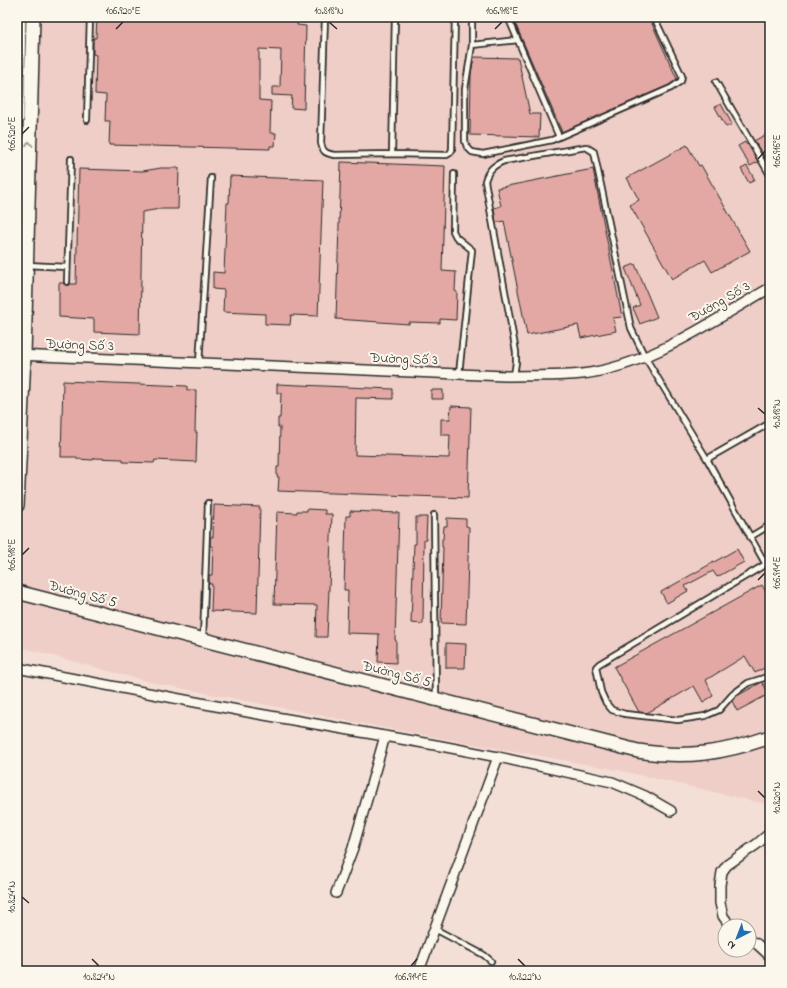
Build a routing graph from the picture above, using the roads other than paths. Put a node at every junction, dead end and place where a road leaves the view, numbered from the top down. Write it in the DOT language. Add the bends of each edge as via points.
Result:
graph roads {
  1 [pos="20,17"];
  2 [pos="33,17"];
  3 [pos="90,17"];
  4 [pos="325,17"];
  5 [pos="395,17"];
  6 [pos="455,17"];
  7 [pos="472,17"];
  8 [pos="519,17"];
  9 [pos="654,17"];
  10 [pos="509,19"];
  11 [pos="518,40"];
  12 [pos="472,45"];
  13 [pos="716,82"];
  14 [pos="17,118"];
  15 [pos="87,120"];
  16 [pos="559,137"];
  17 [pos="392,154"];
  18 [pos="71,159"];
  19 [pos="454,174"];
  20 [pos="770,175"];
  21 [pos="211,178"];
  22 [pos="26,265"];
  23 [pos="67,267"];
  24 [pos="67,282"];
  25 [pos="770,288"];
  26 [pos="21,356"];
  27 [pos="645,357"];
  28 [pos="199,363"];
  29 [pos="459,374"];
  30 [pos="514,376"];
  31 [pos="770,423"];
  32 [pos="707,459"];
  33 [pos="208,503"];
  34 [pos="17,505"];
  35 [pos="434,515"];
  36 [pos="770,525"];
  37 [pos="750,537"];
  38 [pos="766,564"];
  39 [pos="770,572"];
  40 [pos="17,592"];
  41 [pos="203,640"];
  42 [pos="17,668"];
  43 [pos="770,676"];
  44 [pos="436,699"];
  45 [pos="385,736"];
  46 [pos="770,737"];
  47 [pos="498,757"];
  48 [pos="671,811"];
  49 [pos="770,833"];
  50 [pos="336,893"];
  51 [pos="724,918"];
  52 [pos="435,929"];
  53 [pos="757,944"];
  54 [pos="770,956"];
  55 [pos="491,961"];
  56 [pos="419,971"];
  1 -- 14 [label="street"];
  22 -- 2 [label="street, one-way"];
  3 -- 15 [label="lane"];
  4 -- 17 [label="lane" via="322,149 325,153 334,154"];
  5 -- 17 [label="lane"];
  6 -- 17 [label="lane" via="452,150 447,155"];
  7 -- 12 [label="lane"];
  8 -- 10 [label="lane"];
  9 -- 16 [label="lane" via="682,76 681,81 671,88"];
  10 -- 11 [label="lane"];
  11 -- 12 [label="lane"];
  11 -- 16 [label="lane"];
  12 -- 16 [label="lane" via="465,89 467,147 472,152 483,154"];
  13 -- 20 [label="lane"];
  18 -- 23 [label="lane"];
  19 -- 29 [label="lane" via="454,231 472,250"];
  21 -- 28 [label="lane"];
  22 -- 23 [label="lane"];
  22 -- 26 [label="street"];
  23 -- 24 [label="lane"];
  25 -- 27 [label="street, Đường Số 3"];
  26 -- 28 [label="street, Đường Số 3"];
  26 -- 34 [label="street"];
  27 -- 30 [label="street, Đường Số 3" via="582,374"];
  27 -- 30 [label="lane" via="632,328 594,152 586,147 504,161 487,173 485,180 516,352"];
  27 -- 32 [label="lane"];
  28 -- 29 [label="street, Đường Số 3"];
  29 -- 30 [label="street, Đường Số 3"];
  31 -- 32 [label="lane"];
  32 -- 37 [label="lane"];
  33 -- 41 [label="lane"];
  35 -- 44 [label="lane"];
  36 -- 37 [label="lane"];
  37 -- 38 [label="lane"];
  38 -- 39 [label="lane"];
  38 -- 43 [label="lane" via="599,664 596,671 601,692 612,710 625,714 678,720 705,716 719,710 733,694 748,683"];
  40 -- 41 [label="street, Đường Số 5"];
  41 -- 44 [label="street, Đường Số 5"];
  42 -- 45 [label="street"];
  44 -- 46 [label="street, Đường Số 5" via="638,752 660,755 688,756 710,753"];
  45 -- 47 [label="street"];
  45 -- 50 [label="street" via="359,828"];
  47 -- 48 [label="street" via="612,782"];
  47 -- 52 [label="street"];
  49 -- 51 [label="street" via="728,864 722,872 720,903"];
  52 -- 55 [label="lane"];
  52 -- 56 [label="street"];
  53 -- 54 [label="street"];
}
